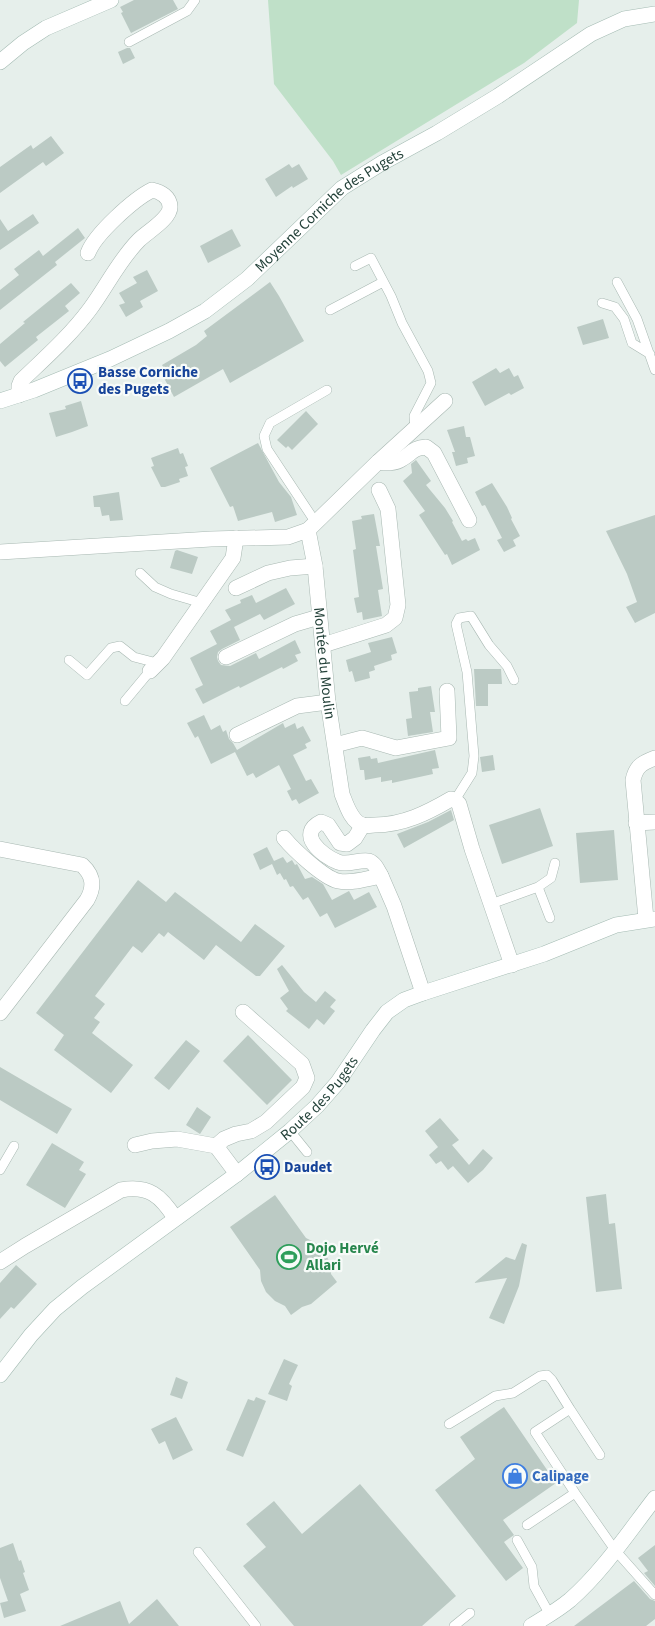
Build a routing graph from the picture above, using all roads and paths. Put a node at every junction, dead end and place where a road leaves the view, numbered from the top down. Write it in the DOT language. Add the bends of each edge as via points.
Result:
graph roads {
  1 [pos="111,0"];
  2 [pos="195,0"];
  3 [pos="655,14"];
  4 [pos="129,42"];
  5 [pos="0,62"];
  6 [pos="88,253"];
  7 [pos="356,266"];
  8 [pos="383,282"];
  9 [pos="616,282"];
  10 [pos="602,303"];
  11 [pos="330,310"];
  12 [pos="650,354"];
  13 [pos="655,370"];
  14 [pos="327,390"];
  15 [pos="20,395"];
  16 [pos="0,401"];
  17 [pos="446,401"];
  18 [pos="415,429"];
  19 [pos="378,462"];
  20 [pos="379,490"];
  21 [pos="469,520"];
  22 [pos="312,527"];
  23 [pos="236,538"];
  24 [pos="0,552"];
  25 [pos="316,566"];
  26 [pos="140,573"];
  27 [pos="236,588"];
  28 [pos="202,603"];
  29 [pos="319,617"];
  30 [pos="323,645"];
  31 [pos="226,657"];
  32 [pos="69,660"];
  33 [pos="154,667"];
  34 [pos="514,680"];
  35 [pos="447,691"];
  36 [pos="126,700"];
  37 [pos="328,702"];
  38 [pos="237,735"];
  39 [pos="334,745"];
  40 [pos="655,758"];
  41 [pos="455,800"];
  42 [pos="655,822"];
  43 [pos="636,823"];
  44 [pos="362,825"];
  45 [pos="284,838"];
  46 [pos="0,849"];
  47 [pos="555,863"];
  48 [pos="381,876"];
  49 [pos="538,887"];
  50 [pos="491,904"];
  51 [pos="550,918"];
  52 [pos="650,919"];
  53 [pos="512,965"];
  54 [pos="423,992"];
  55 [pos="243,1012"];
  56 [pos="0,1013"];
  57 [pos="290,1131"];
  58 [pos="14,1146"];
  59 [pos="135,1146"];
  60 [pos="216,1146"];
  61 [pos="307,1152"];
  62 [pos="0,1170"];
  63 [pos="237,1174"];
  64 [pos="176,1218"];
  65 [pos="0,1262"];
  66 [pos="0,1375"];
  67 [pos="570,1409"];
  68 [pos="449,1424"];
  69 [pos="600,1455"];
  70 [pos="575,1493"];
  71 [pos="655,1498"];
  72 [pos="527,1525"];
  73 [pos="517,1540"];
  74 [pos="615,1550"];
  75 [pos="198,1552"];
  76 [pos="655,1595"];
  77 [pos="470,1612"];
  78 [pos="550,1615"];
  79 [pos="256,1626"];
  80 [pos="454,1626"];
  81 [pos="531,1626"];
  1 -- 5 [label="street" via="46,28"];
  2 -- 4 [label="lane" via="186,11"];
  3 -- 15 [label="street, Moyenne Corniche des Pugets" via="624,19 591,34 498,96 342,188 247,279 205,311 110,359"];
  6 -- 15 [label="street" via="107,226 144,194 152,190 164,194 169,202 168,215 139,240 71,333 21,381"];
  7 -- 8 [label="lane" via="371,258"];
  8 -- 11 [label="lane"];
  8 -- 18 [label="lane" via="431,383 414,416"];
  9 -- 12 [label="lane" via="638,319"];
  10 -- 12 [label="lane" via="615,307 624,319 632,343"];
  12 -- 13 [label="lane"];
  14 -- 22 [label="lane" via="270,423 264,436 268,449"];
  15 -- 16 [label="street, Moyenne Corniche des Pugets"];
  17 -- 18 [label="street"];
  18 -- 19 [label="street"];
  19 -- 21 [label="street" via="400,460 416,448 426,446 434,453"];
  19 -- 22 [label="street"];
  20 -- 30 [label="street" via="388,509 398,605 395,618 386,625"];
  22 -- 23 [label="street" via="288,537"];
  22 -- 25 [label="street, Montée du Moulin"];
  23 -- 24 [label="street"];
  23 -- 28 [label="street" via="233,558"];
  25 -- 27 [label="street" via="268,573"];
  25 -- 29 [label="street, Montée du Moulin"];
  26 -- 28 [label="lane" via="155,587"];
  28 -- 33 [label="street"];
  29 -- 30 [label="street, Montée du Moulin"];
  29 -- 31 [label="street" via="295,624"];
  30 -- 37 [label="street, Montée du Moulin"];
  32 -- 33 [label="lane" via="87,675 112,648 120,646"];
  33 -- 36 [label="lane"];
  34 -- 41 [label="lane" via="508,666 489,645 471,616 459,618 456,624 467,672 474,756 472,773"];
  35 -- 39 [label="street" via="449,738 396,748 362,738"];
  37 -- 38 [label="street" via="297,706"];
  37 -- 39 [label="street, Montée du Moulin"];
  39 -- 44 [label="street, Montée du Moulin" via="342,794 354,819"];
  40 -- 43 [label="street" via="635,769"];
  41 -- 44 [label="street" via="403,822"];
  41 -- 50 [label="street"];
  42 -- 43 [label="street"];
  43 -- 52 [label="street"];
  44 -- 48 [label="street" via="355,838 347,844 340,842 322,822 314,825 310,839 318,849 337,861 375,864"];
  45 -- 48 [label="street" via="330,878 351,881"];
  46 -- 56 [label="street" via="82,865 88,870 93,886 87,900"];
  47 -- 49 [label="lane" via="552,878"];
  48 -- 54 [label="street"];
  49 -- 50 [label="lane"];
  49 -- 51 [label="lane"];
  50 -- 53 [label="street"];
  52 -- 53 [label="street, Route des Pugets" via="616,925"];
  53 -- 54 [label="street, Route des Pugets"];
  54 -- 57 [label="street, Route des Pugets" via="387,1012 338,1082"];
  55 -- 60 [label="street" via="302,1064 307,1078 266,1122 251,1131 224,1139"];
  57 -- 61 [label="lane"];
  57 -- 63 [label="street, Route des Pugets"];
  58 -- 62 [label="lane"];
  59 -- 60 [label="street" via="177,1139"];
  60 -- 63 [label="street"];
  63 -- 64 [label="street, Route des Pugets"];
  64 -- 65 [label="street" via="146,1190 122,1190"];
  64 -- 66 [label="street, Route des Pugets" via="56,1309"];
  67 -- 68 [label="lane" via="547,1375 512,1393 495,1396"];
  67 -- 69 [label="lane"];
  67 -- 70 [label="lane" via="535,1432"];
  70 -- 72 [label="lane"];
  70 -- 74 [label="lane"];
  71 -- 74 [label="street"];
  73 -- 78 [label="lane" via="532,1567 534,1586"];
  74 -- 76 [label="lane"];
  74 -- 78 [label="street" via="571,1599"];
  75 -- 79 [label="lane"];
  77 -- 80 [label="lane"];
  78 -- 81 [label="street"];
}
